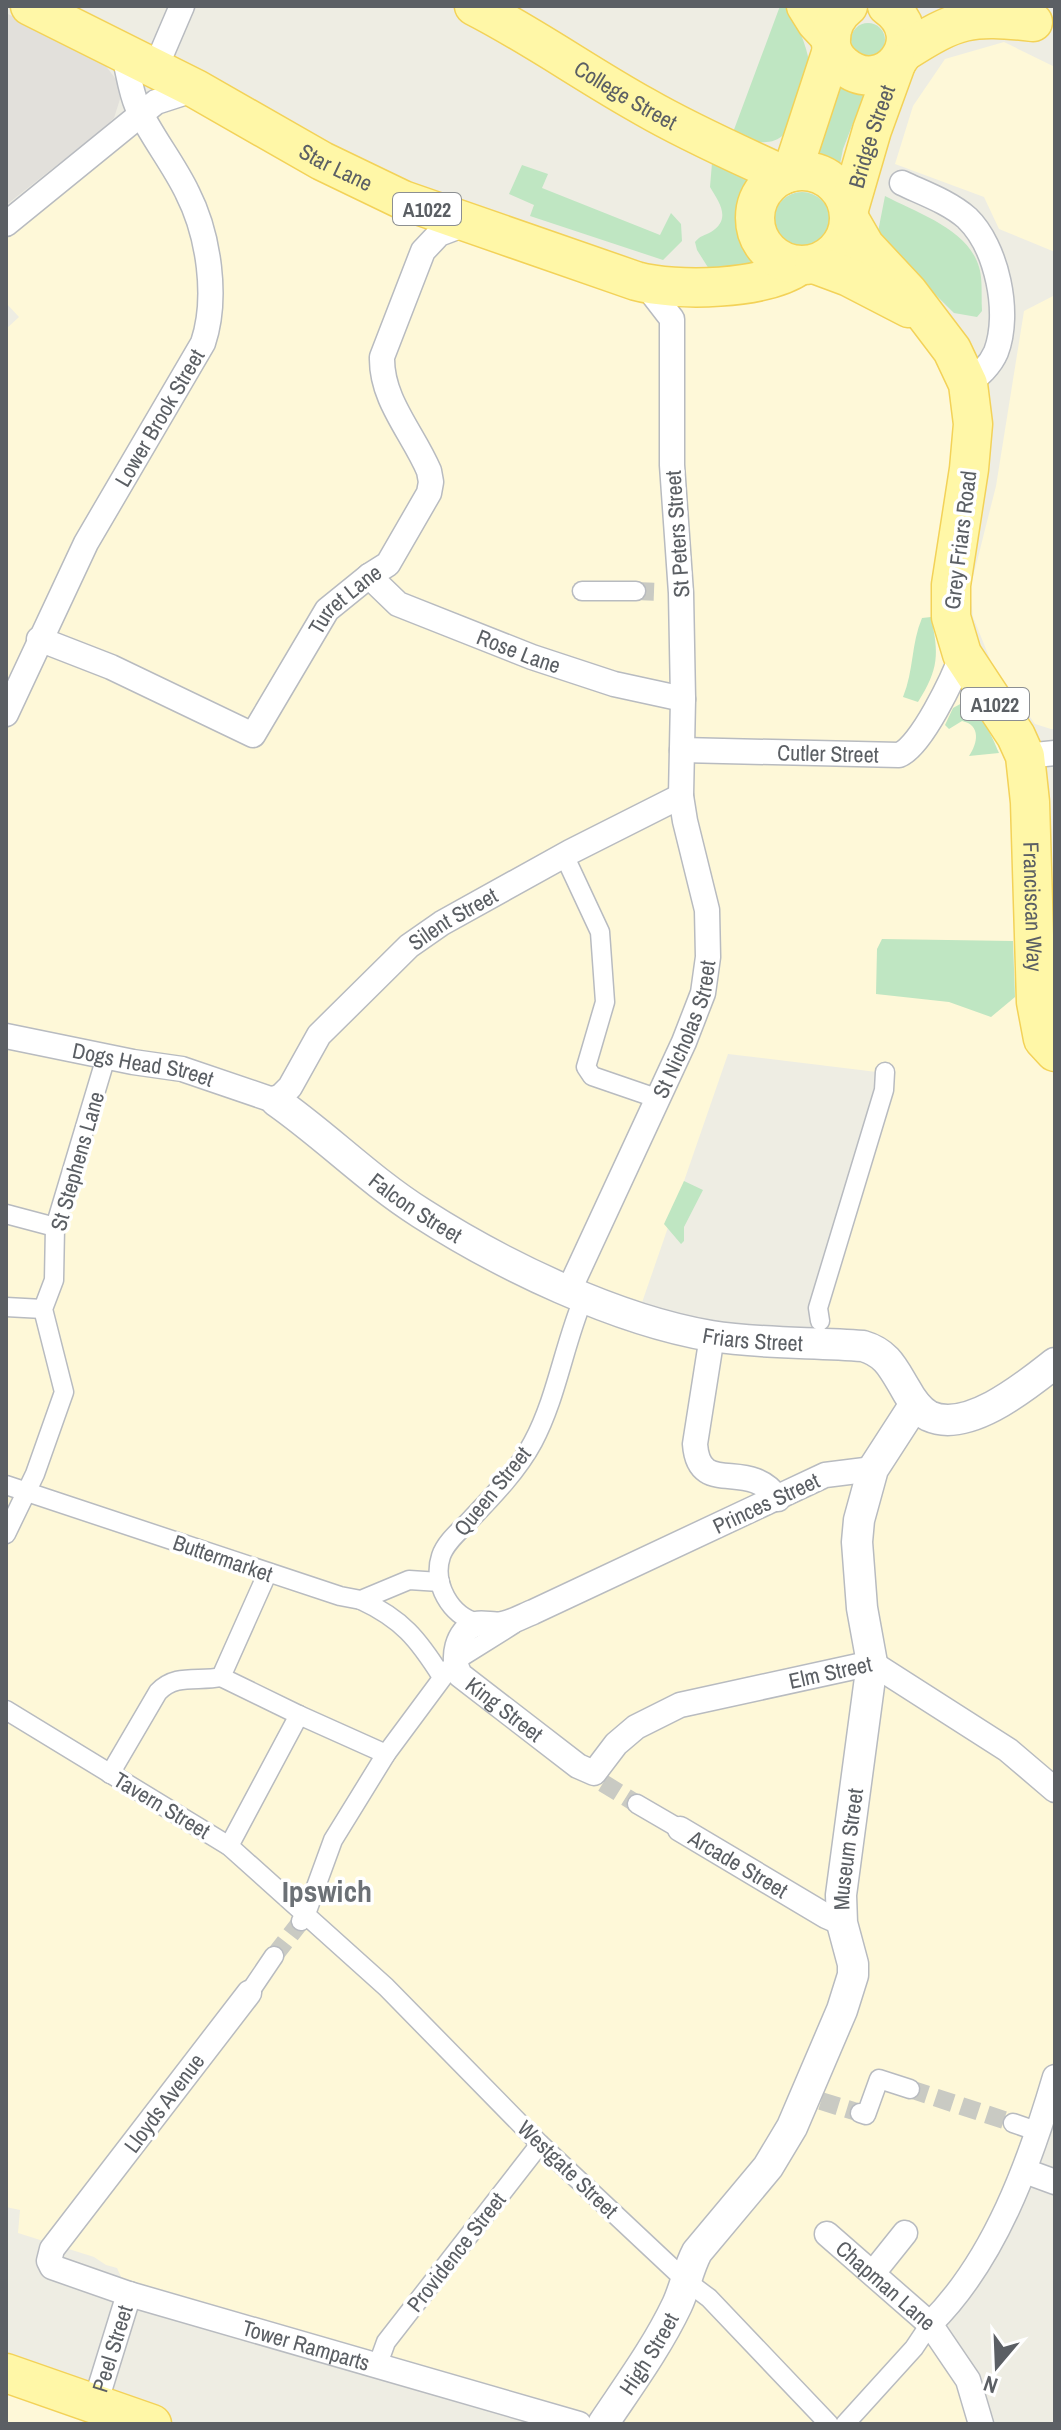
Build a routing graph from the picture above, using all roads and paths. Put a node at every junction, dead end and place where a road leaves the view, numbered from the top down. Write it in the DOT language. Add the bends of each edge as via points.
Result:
graph roads {
  1 [pos="30,6"];
  2 [pos="182,6"];
  3 [pos="474,6"];
  4 [pos="806,6"];
  5 [pos="887,6"];
  6 [pos="1033,20"];
  7 [pos="837,31"];
  8 [pos="900,58"];
  9 [pos="139,61"];
  10 [pos="196,89"];
  11 [pos="141,113"];
  12 [pos="792,162"];
  13 [pos="902,183"];
  14 [pos="411,203"];
  15 [pos="849,214"];
  16 [pos="468,223"];
  17 [pos="6,224"];
  18 [pos="423,251"];
  19 [pos="807,265"];
  20 [pos="645,284"];
  21 [pos="690,286"];
  22 [pos="925,317"];
  23 [pos="672,319"];
  24 [pos="968,384"];
  25 [pos="369,576"];
  26 [pos="582,591"];
  27 [pos="636,591"];
  28 [pos="39,639"];
  29 [pos="962,654"];
  30 [pos="683,699"];
  31 [pos="6,714"];
  32 [pos="682,750"];
  33 [pos="1040,755"];
  34 [pos="681,796"];
  35 [pos="565,857"];
  36 [pos="1044,942"];
  37 [pos="6,1036"];
  38 [pos="1055,1052"];
  39 [pos="106,1057"];
  40 [pos="885,1072"];
  41 [pos="659,1099"];
  42 [pos="276,1101"];
  43 [pos="6,1214"];
  44 [pos="55,1227"];
  45 [pos="576,1294"];
  46 [pos="6,1307"];
  47 [pos="43,1309"];
  48 [pos="820,1321"];
  49 [pos="712,1336"];
  50 [pos="1055,1363"];
  51 [pos="915,1404"];
  52 [pos="873,1469"];
  53 [pos="6,1485"];
  54 [pos="24,1493"];
  55 [pos="778,1499"];
  56 [pos="6,1534"];
  57 [pos="267,1574"];
  58 [pos="440,1582"];
  59 [pos="361,1600"];
  60 [pos="533,1612"];
  61 [pos="475,1625"];
  62 [pos="872,1663"];
  63 [pos="448,1669"];
  64 [pos="221,1677"];
  65 [pos="6,1710"];
  66 [pos="299,1715"];
  67 [pos="386,1754"];
  68 [pos="110,1774"];
  69 [pos="598,1778"];
  70 [pos="1055,1790"];
  71 [pos="637,1804"];
  72 [pos="680,1829"];
  73 [pos="229,1846"];
  74 [pos="303,1919"];
  75 [pos="842,1923"];
  76 [pos="274,1956"];
  77 [pos="249,1993"];
  78 [pos="1055,2077"];
  79 [pos="910,2089"];
  80 [pos="860,2113"];
  81 [pos="1013,2123"];
  82 [pos="1039,2132"];
  83 [pos="540,2144"];
  84 [pos="1025,2171"];
  85 [pos="1055,2182"];
  86 [pos="905,2233"];
  87 [pos="827,2234"];
  88 [pos="52,2249"];
  89 [pos="873,2273"];
  90 [pos="685,2280"];
  91 [pos="129,2294"];
  92 [pos="930,2324"];
  93 [pos="378,2364"];
  94 [pos="6,2373"];
  95 [pos="95,2404"];
  96 [pos="152,2424"];
  97 [pos="579,2424"];
  98 [pos="603,2424"];
  99 [pos="829,2424"];
  100 [pos="845,2424"];
  101 [pos="981,2424"];
  1 -- 9 [label="main road, Star Lane / A1022"];
  2 -- 9 [label="street"];
  3 -- 12 [label="main road, College Street" via="713,145 742,156"];
  4 -- 7 [label="main road" via="816,22"];
  5 -- 8 [label="main road" via="905,27"];
  6 -- 8 [label="main road" via="978,17 941,29"];
  7 -- 8 [label="main road" via="841,64 852,72 878,75"];
  7 -- 12 [label="main road"];
  8 -- 15 [label="main road, Bridge Street" via="872,130"];
  9 -- 10 [label="main road, Star Lane / A1022"];
  9 -- 11 [label="street, Lower Brook Street" via="135,102"];
  10 -- 11 [label="street" via="156,102"];
  10 -- 14 [label="main road, Star Lane / A1022" via="322,161"];
  11 -- 17 [label="street"];
  11 -- 28 [label="street, Lower Brook Street" via="200,223 211,287 210,323 86,543"];
  12 -- 15 [label="main road" via="835,184"];
  12 -- 19 [label="main road" via="760,196 756,227 771,254"];
  13 -- 24 [label="street" via="968,219 990,252 999,281 999,339 987,367"];
  14 -- 16 [label="main road, Star Lane / A1022"];
  14 -- 18 [label="street"];
  15 -- 19 [label="main road" via="847,235 839,248 827,259"];
  15 -- 22 [label="main road, Grey Friars Road / A1022" via="861,241"];
  16 -- 18 [label="street" via="439,234"];
  16 -- 20 [label="main road, Star Lane / A1022"];
  18 -- 25 [label="street, Turret Lane" via="382,357 382,376 431,482 395,554"];
  19 -- 21 [label="main road, Star Lane / A1022" via="745,283"];
  19 -- 22 [label="main road, Grey Friars Road / A1022" via="858,281"];
  20 -- 21 [label="main road, Star Lane / A1022"];
  20 -- 23 [label="street"];
  21 -- 23 [label="street, St Peters Street"];
  22 -- 24 [label="main road, Grey Friars Road / A1022" via="952,350"];
  23 -- 30 [label="street, St Peters Street" via="672,593"];
  24 -- 29 [label="main road, Grey Friars Road / A1022" via="973,424 949,603"];
  25 -- 28 [label="street, Turret Lane" via="327,610 253,735"];
  25 -- 30 [label="street, Rose Lane" via="398,604 532,657 614,684"];
  26 -- 27 [label="street"];
  28 -- 31 [label="street, Lower Brook Street"];
  29 -- 32 [label="street, Cutler Street" via="949,687 907,753 883,757"];
  29 -- 33 [label="main road, Grey Friars Road / A1022" via="1007,720"];
  30 -- 32 [label="street, St Peters Street"];
  32 -- 34 [label="street, St Nicholas Street"];
  33 -- 36 [label="main road, Franciscan Way / A1022" via="1029,785"];
  34 -- 35 [label="street, Silent Street"];
  34 -- 41 [label="street, St Nicholas Street" via="709,921 706,979"];
  35 -- 41 [label="street" via="600,932 605,1002 586,1067 592,1076"];
  35 -- 42 [label="street, Silent Street" via="442,923 393,960 319,1035 290,1087"];
  36 -- 38 [label="main road, Franciscan Way / A1022" via="1038,1022 1043,1039"];
  37 -- 39 [label="street, Dogs Head Street"];
  39 -- 42 [label="street, Dogs Head Street" via="182,1069"];
  39 -- 44 [label="street, St Stephens Lane"];
  40 -- 48 [label="street" via="818,1308"];
  41 -- 45 [label="street, St Nicholas Street"];
  42 -- 45 [label="street, Falcon Street" via="419,1212"];
  43 -- 44 [label="street"];
  44 -- 47 [label="street, St Stephens Lane" via="54,1280"];
  45 -- 49 [label="street, Friars Street" via="637,1318"];
  45 -- 58 [label="street, Queen Street" via="574,1321 532,1443 499,1489 446,1546"];
  46 -- 47 [label="street"];
  47 -- 54 [label="street" via="64,1392"];
  49 -- 51 [label="street, Friars Street" via="863,1346 889,1361"];
  49 -- 55 [label="street" via="696,1460 712,1474 761,1483"];
  50 -- 51 [label="street" via="1024,1388 971,1417 942,1420"];
  51 -- 52 [label="street"];
  52 -- 55 [label="street, Princes Street" via="825,1475"];
  52 -- 62 [label="street, Museum Street" via="857,1542"];
  53 -- 54 [label="street, Buttermarket"];
  54 -- 56 [label="street"];
  54 -- 57 [label="street, Buttermarket"];
  55 -- 60 [label="street, Princes Street"];
  57 -- 59 [label="street, Buttermarket"];
  57 -- 64 [label="street"];
  58 -- 59 [label="street" via="409,1580"];
  58 -- 61 [label="street" via="445,1597"];
  59 -- 63 [label="street, Buttermarket" via="393,1617"];
  60 -- 61 [label="street, Princes Street" via="503,1624"];
  60 -- 63 [label="street, Princes Street"];
  61 -- 63 [label="street, King Street" via="458,1645"];
  62 -- 69 [label="street, Elm Street" via="680,1705 636,1727 616,1744"];
  62 -- 70 [label="street, Elm Street" via="1008,1750"];
  62 -- 75 [label="street, Museum Street" via="841,1895"];
  63 -- 67 [label="street, Princes Street"];
  63 -- 69 [label="street, King Street"];
  64 -- 66 [label="street"];
  64 -- 68 [label="street" via="167,1683"];
  65 -- 68 [label="street, Tavern Street"];
  66 -- 67 [label="street"];
  66 -- 73 [label="street"];
  67 -- 74 [label="street, Princes Street" via="333,1840"];
  68 -- 73 [label="street, Tavern Street"];
  71 -- 72 [label="street, Arcade Street"];
  72 -- 75 [label="street, Arcade Street"];
  73 -- 74 [label="street, Tavern Street"];
  74 -- 83 [label="street, Westgate Street" via="386,1987"];
  75 -- 90 [label="street, Museum Street" via="853,1975 814,2098 768,2167 697,2252"];
  76 -- 77 [label="street, Lloyds Avenue"];
  77 -- 88 [label="street, Lloyds Avenue"];
  78 -- 82 [label="street"];
  79 -- 80 [label="street" via="879,2079 866,2115"];
  81 -- 82 [label="street"];
  82 -- 84 [label="street"];
  83 -- 90 [label="street, Westgate Street"];
  83 -- 93 [label="street, Providence Street" via="386,2342"];
  84 -- 85 [label="street"];
  84 -- 92 [label="street" via="971,2274"];
  86 -- 89 [label="street"];
  87 -- 89 [label="street, Chapman Lane"];
  88 -- 91 [label="street, Tower Ramparts" via="52,2267"];
  89 -- 92 [label="street, Chapman Lane"];
  90 -- 98 [label="street, High Street" via="657,2341"];
  90 -- 99 [label="street, Westgate Street" via="709,2298"];
  91 -- 93 [label="street, Tower Ramparts"];
  91 -- 95 [label="street, Peel Street"];
  92 -- 100 [label="street"];
  92 -- 101 [label="street, Chapman Lane" via="968,2380"];
  93 -- 97 [label="street, Tower Ramparts"];
  94 -- 95 [label="main road"];
  95 -- 96 [label="main road"];
}
